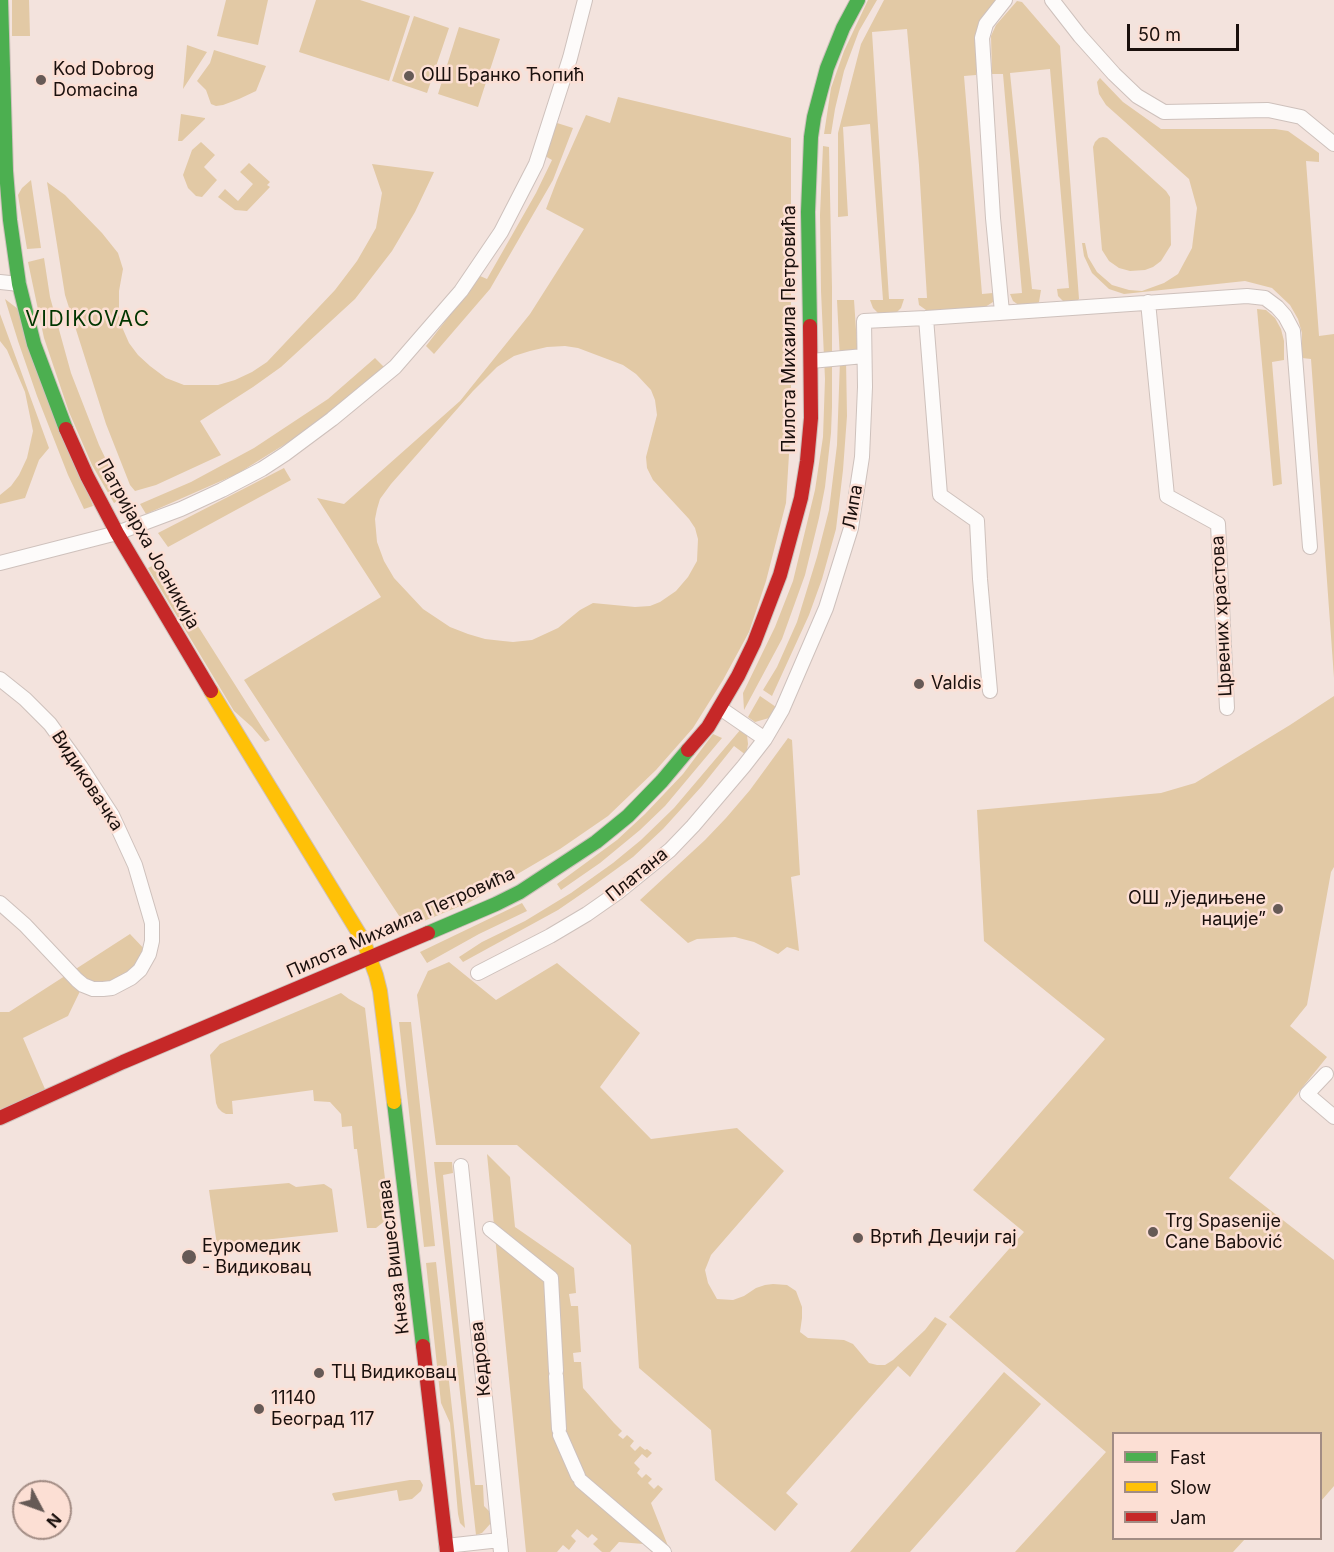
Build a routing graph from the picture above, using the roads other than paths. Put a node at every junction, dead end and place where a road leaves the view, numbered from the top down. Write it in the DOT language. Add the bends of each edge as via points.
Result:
graph roads {
  1 [pos="1,0"];
  2 [pos="585,0"];
  3 [pos="858,0"];
  4 [pos="1005,0"];
  5 [pos="1052,0"];
  6 [pos="1334,144"];
  7 [pos="0,282"];
  8 [pos="19,284"];
  9 [pos="1148,303"];
  10 [pos="1002,312"];
  11 [pos="926,318"];
  12 [pos="864,356"];
  13 [pos="811,361"];
  14 [pos="117,533"];
  15 [pos="1310,547"];
  16 [pos="0,562"];
  17 [pos="0,679"];
  18 [pos="990,691"];
  19 [pos="720,708"];
  20 [pos="1227,708"];
  21 [pos="765,739"];
  22 [pos="0,903"];
  23 [pos="371,958"];
  24 [pos="478,973"];
  25 [pos="1326,1074"];
  26 [pos="1334,1117"];
  27 [pos="0,1118"];
  28 [pos="461,1166"];
  29 [pos="490,1229"];
  30 [pos="501,1546"];
  31 [pos="447,1549"];
  32 [pos="664,1552"];
  1 -- 8 [label="main road, Патријарха Јоаникија" via="6,171"];
  2 -- 14 [label="street" via="536,164 501,232 461,291 431,326 395,367 285,454 202,499"];
  3 -- 13 [label="main road, Пилота Михаила Петровића" via="827,68 813,124 808,179"];
  4 -- 10 [label="street" via="986,24 982,38"];
  5 -- 6 [label="street" via="1129,88 1164,112 1268,110 1301,117"];
  7 -- 8 [label="street"];
  8 -- 14 [label="main road, Патријарха Јоаникија" via="34,344 59,413"];
  9 -- 10 [label="street, Липа"];
  9 -- 15 [label="street" via="1247,296 1265,298 1285,316 1293,331"];
  9 -- 20 [label="street, Црвених храстова" via="1167,496 1218,524"];
  10 -- 11 [label="street, Липа"];
  11 -- 12 [label="street, Липа" via="864,321"];
  11 -- 18 [label="street" via="940,495 977,521"];
  12 -- 13 [label="street"];
  12 -- 21 [label="street, Липа" via="862,457 851,528 814,639"];
  13 -- 19 [label="main road, Пилота Михаила Петровића" via="811,417 801,498 772,598"];
  14 -- 16 [label="street"];
  14 -- 23 [label="main road, Патријарха Јоаникија"];
  17 -- 22 [label="street, Видиковачка" via="50,724 112,815 135,865 152,923 149,954 131,978 112,988 93,989 77,980"];
  19 -- 21 [label="street"];
  19 -- 23 [label="main road, Пилота Михаила Петровића" via="662,781 596,842 496,904"];
  21 -- 24 [label="street, Платана" via="693,826 642,873 560,930"];
  23 -- 27 [label="main road, Пилота Михаила Петровића"];
  23 -- 31 [label="main road, Кнеза Вишеслава" via="386,1034"];
  25 -- 26 [label="street" via="1307,1095"];
  28 -- 30 [label="street, Кедрова"];
  29 -- 32 [label="street" via="551,1278 560,1432 580,1478"];
  30 -- 31 [label="street"];
}
